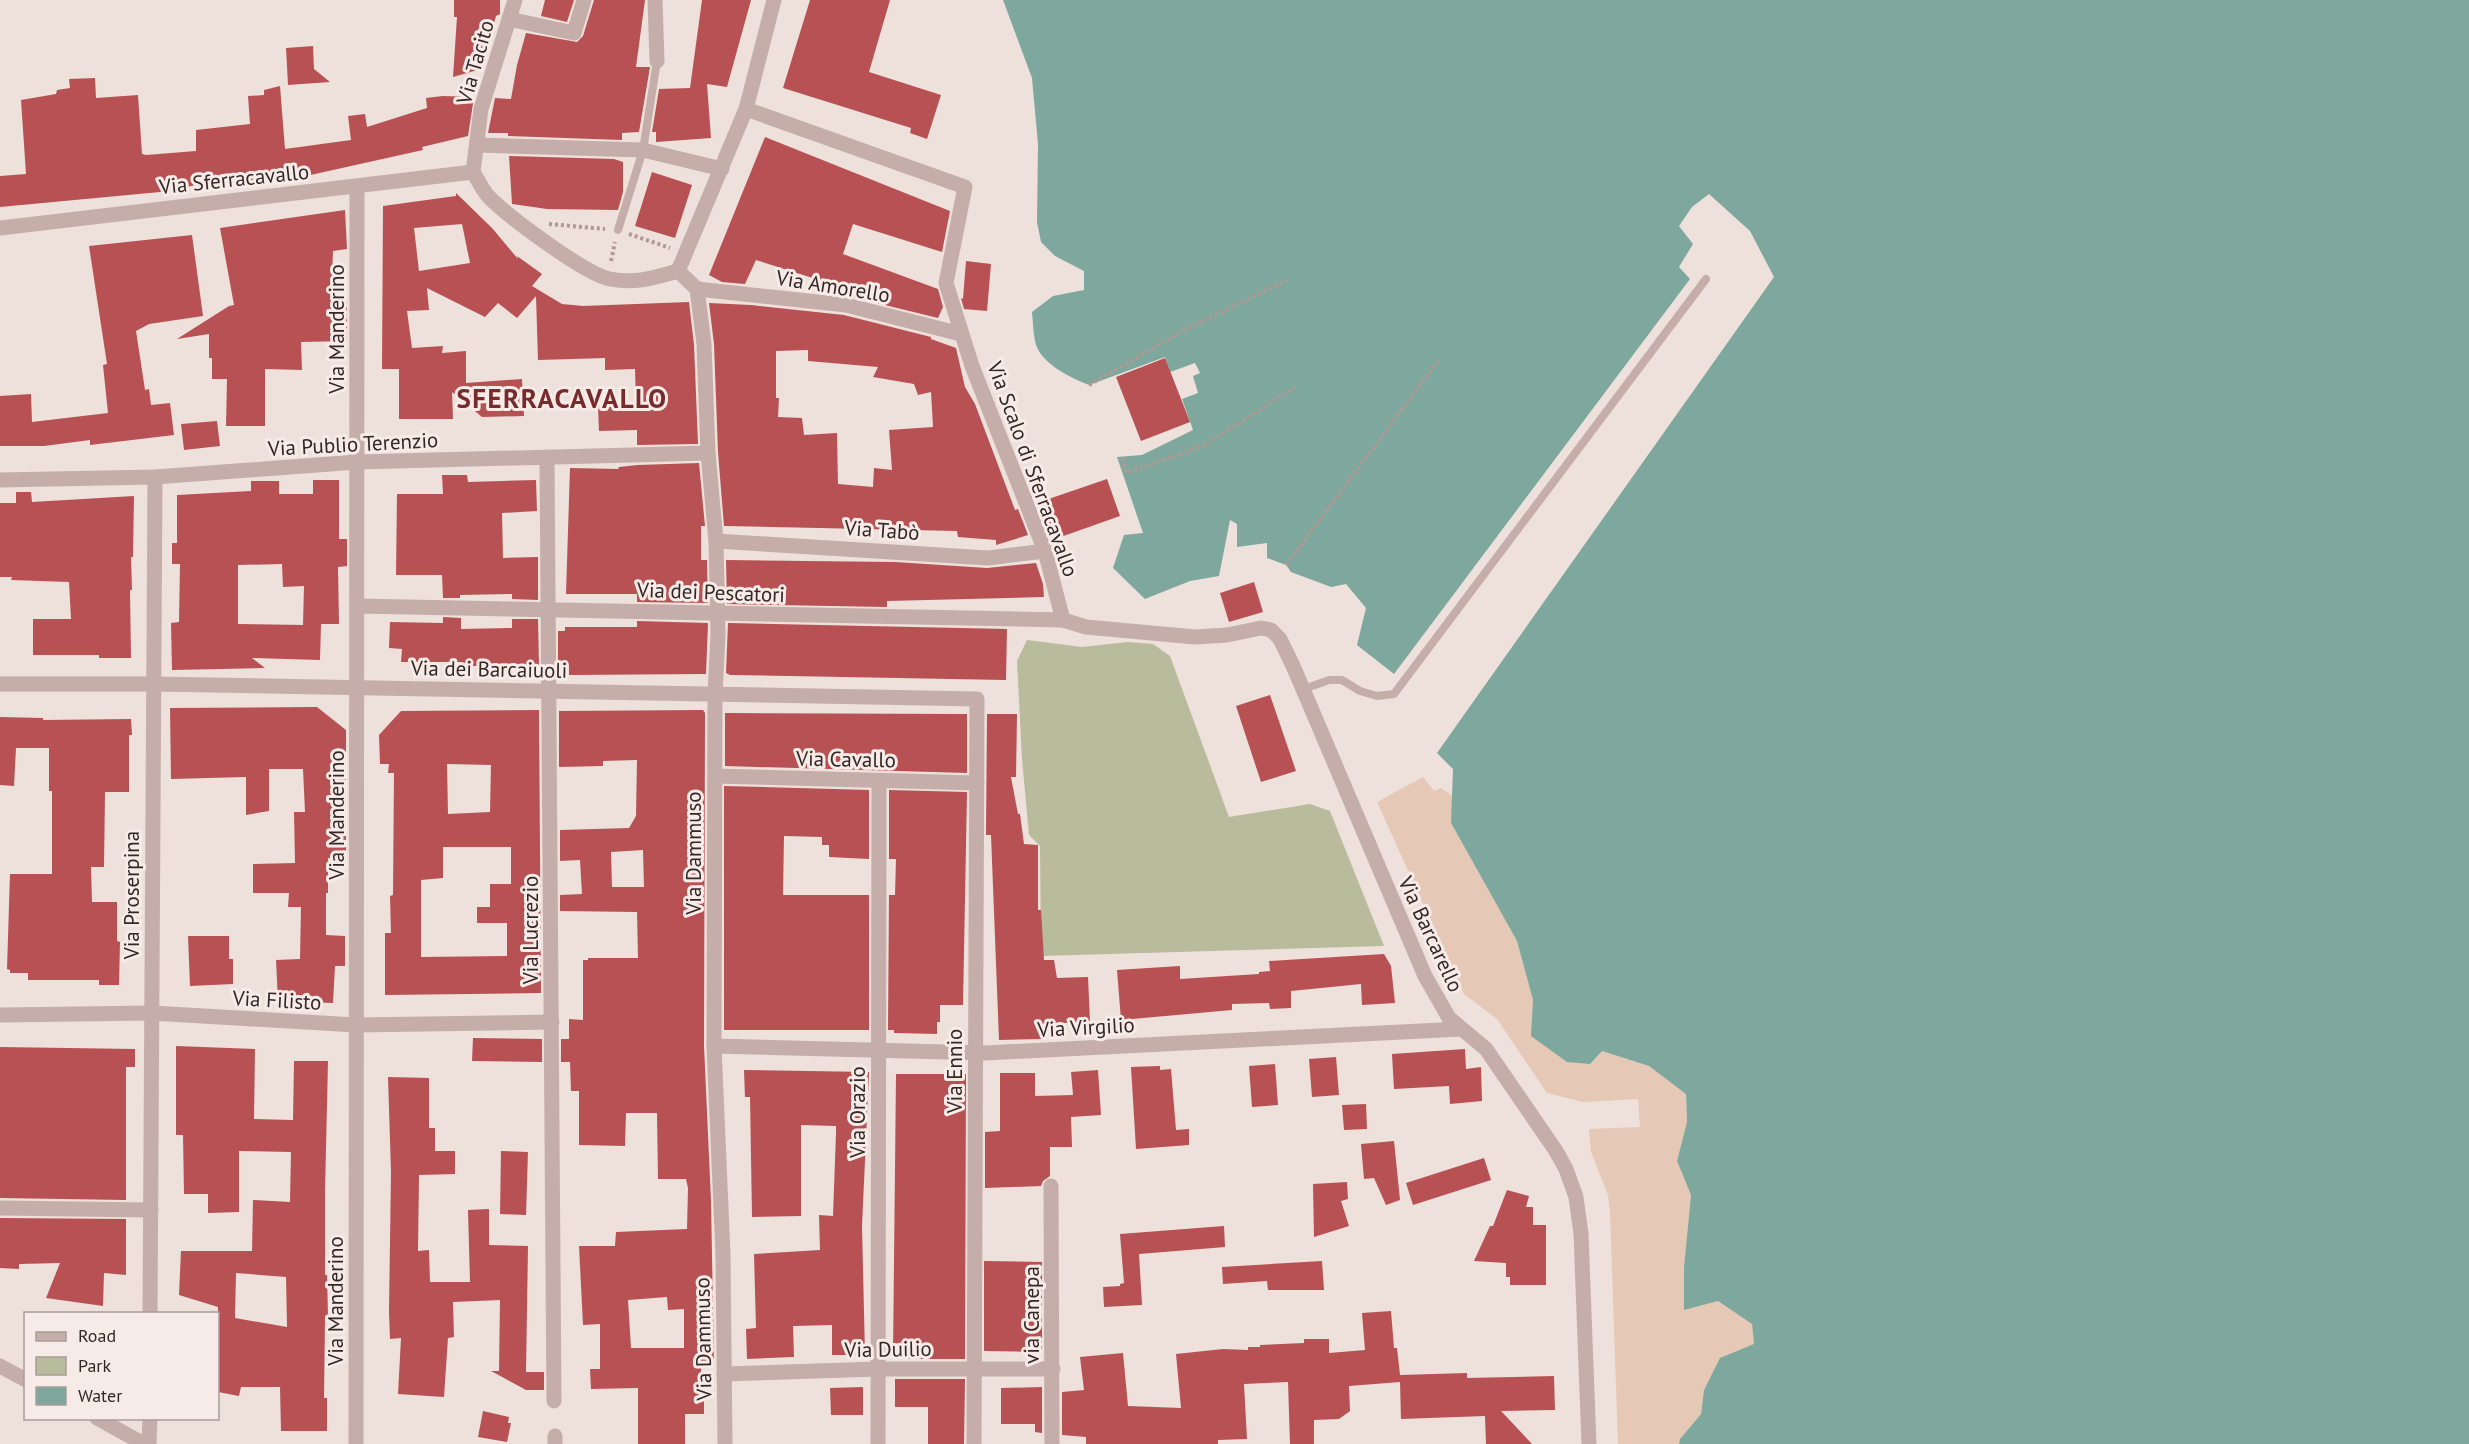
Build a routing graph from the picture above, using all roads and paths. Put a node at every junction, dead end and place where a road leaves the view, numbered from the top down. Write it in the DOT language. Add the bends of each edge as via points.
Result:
graph roads {
  1 [pos="515,0"];
  2 [pos="584,0"];
  3 [pos="655,0"];
  4 [pos="774,0"];
  5 [pos="509,19"];
  6 [pos="657,61"];
  7 [pos="746,110"];
  8 [pos="478,145"];
  9 [pos="643,150"];
  10 [pos="722,169"];
  11 [pos="473,172"];
  12 [pos="357,187"];
  13 [pos="515,220"];
  14 [pos="0,228"];
  15 [pos="618,230"];
  16 [pos="685,254"];
  17 [pos="678,271"];
  18 [pos="607,278"];
  19 [pos="1706,279"];
  20 [pos="1287,280"];
  21 [pos="696,289"];
  22 [pos="961,334"];
  23 [pos="1438,361"];
  24 [pos="1089,385"];
  25 [pos="1295,387"];
  26 [pos="708,453"];
  27 [pos="547,458"];
  28 [pos="1123,458"];
  29 [pos="357,462"];
  30 [pos="155,477"];
  31 [pos="0,480"];
  32 [pos="716,541"];
  33 [pos="1045,551"];
  34 [pos="1286,565"];
  35 [pos="357,606"];
  36 [pos="548,608"];
  37 [pos="717,614"];
  38 [pos="1063,620"];
  39 [pos="0,684"];
  40 [pos="154,684"];
  41 [pos="357,687"];
  42 [pos="1304,689"];
  43 [pos="549,691"];
  44 [pos="715,694"];
  45 [pos="977,699"];
  46 [pos="715,776"];
  47 [pos="879,780"];
  48 [pos="977,783"];
  49 [pos="152,1013"];
  50 [pos="0,1015"];
  51 [pos="552,1022"];
  52 [pos="356,1025"];
  53 [pos="1461,1029"];
  54 [pos="714,1046"];
  55 [pos="878,1049"];
  56 [pos="975,1053"];
  57 [pos="1052,1186"];
  58 [pos="0,1208"];
  59 [pos="151,1210"];
  60 [pos="150,1312"];
  61 [pos="0,1366"];
  62 [pos="878,1369"];
  63 [pos="1053,1369"];
  64 [pos="975,1370"];
  65 [pos="724,1374"];
  66 [pos="24,1379"];
  67 [pos="555,1401"];
  68 [pos="99,1420"];
  69 [pos="150,1420"];
  70 [pos="144,1444"];
  71 [pos="149,1444"];
  72 [pos="356,1444"];
  73 [pos="725,1444"];
  74 [pos="878,1444"];
  75 [pos="974,1444"];
  76 [pos="1052,1444"];
  77 [pos="1589,1444"];
  1 -- 5 [label="street, Via Tacito"];
  2 -- 5 [label="street" via="574,33"];
  3 -- 6 [label="street"];
  4 -- 7 [label="street"];
  5 -- 8 [label="street, Via Tacito" via="481,110"];
  6 -- 9 [label="lane"];
  7 -- 10 [label="street"];
  7 -- 22 [label="street, Via Scalo di Sferracavallo" via="966,187 946,283"];
  8 -- 9 [label="street"];
  8 -- 11 [label="street, Via Tacito"];
  9 -- 10 [label="street"];
  9 -- 15 [label="lane"];
  10 -- 16 [label="street"];
  11 -- 12 [label="street, Via Sferracavallo"];
  11 -- 13 [label="street" via="486,194"];
  12 -- 14 [label="street, Via Sferracavallo"];
  12 -- 29 [label="street, Via Manderino"];
  13 -- 15 [label="path"];
  13 -- 18 [label="street" via="568,257"];
  15 -- 16 [label="path"];
  15 -- 18 [label="path"];
  16 -- 17 [label="street"];
  17 -- 18 [label="street" via="640,282"];
  17 -- 21 [label="street"];
  19 -- 42 [label="lane" via="1394,694 1377,696 1342,680"];
  20 -- 24 [label="path" via="1186,329"];
  21 -- 22 [label="street, Via Amorello" via="846,305"];
  21 -- 26 [label="street, Via Dammuso" via="704,344"];
  22 -- 33 [label="street, Via Scalo di Sferracavallo"];
  23 -- 34 [label="path"];
  25 -- 28 [label="path" via="1205,445 1126,473"];
  26 -- 27 [label="street, Via Publio Terenzio"];
  26 -- 32 [label="street, Via Dammuso"];
  27 -- 29 [label="street, Via Publio Terenzio"];
  27 -- 36 [label="street, Via Lucrezio"];
  29 -- 30 [label="street, Via Publio Terenzio"];
  29 -- 35 [label="street, Via Manderino"];
  30 -- 31 [label="street, Via Publio Terenzio"];
  30 -- 40 [label="street, Via Proserpina"];
  32 -- 33 [label="street, Via Tabò" via="988,558"];
  32 -- 37 [label="street, Via Dammuso"];
  33 -- 38 [label="street, Via Scalo di Sferracavallo"];
  35 -- 36 [label="street, Via dei Pescatori"];
  35 -- 41 [label="street, Via Manderino"];
  36 -- 37 [label="street, Via dei Pescatori"];
  36 -- 43 [label="street, Via Lucrezio"];
  37 -- 38 [label="street, Via dei Pescatori"];
  37 -- 44 [label="street, Via Dammuso"];
  38 -- 42 [label="street, Via Barcarello" via="1086,627 1195,637 1270,630 1283,645"];
  39 -- 40 [label="street, Via dei Barcaiuoli"];
  40 -- 41 [label="street, Via dei Barcaiuoli"];
  40 -- 49 [label="street, Via Proserpina"];
  41 -- 43 [label="street, Via dei Barcaiuoli"];
  41 -- 52 [label="street, Via Manderino"];
  42 -- 53 [label="street, Via Barcarello" via="1425,976 1441,1008"];
  43 -- 44 [label="street, Via dei Barcaiuoli"];
  43 -- 51 [label="street, Via Lucrezio"];
  44 -- 45 [label="street, Via dei Barcaiuoli"];
  44 -- 46 [label="street, Via Dammuso"];
  45 -- 48 [label="street, Via Ennio"];
  46 -- 47 [label="street, Via Cavallo"];
  46 -- 54 [label="street, Via Dammuso"];
  47 -- 48 [label="street, Via Cavallo"];
  47 -- 55 [label="street, Via Orazio"];
  48 -- 56 [label="street, Via Ennio"];
  49 -- 50 [label="street, Via Filisto"];
  49 -- 52 [label="street, Via Filisto"];
  49 -- 59 [label="street, Via Proserpina"];
  51 -- 52 [label="street, Via Filisto"];
  51 -- 67 [label="street, Via Lucrezio"];
  52 -- 72 [label="street, Via Manderino"];
  53 -- 56 [label="street, Via Virgilio"];
  53 -- 77 [label="street, Via Barcarello" via="1483,1045 1526,1107 1566,1169 1576,1197 1581,1234"];
  54 -- 55 [label="street, Via Virgilio"];
  54 -- 65 [label="street, Via Dammuso"];
  55 -- 56 [label="street, Via Virgilio"];
  55 -- 62 [label="street, Via Orazio"];
  56 -- 64 [label="street, Via Ennio"];
  57 -- 63 [label="street, via Canepa"];
  58 -- 59 [label="street"];
  59 -- 60 [label="street, Via Proserpina"];
  61 -- 66 [label="street"];
  62 -- 64 [label="street, Via Duilio"];
  62 -- 65 [label="street, Via Duilio"];
  62 -- 74 [label="street, Via Orazio"];
  63 -- 64 [label="street, Via Duilio"];
  63 -- 76 [label="street, via Canepa"];
  64 -- 75 [label="street, Via Ennio"];
  65 -- 73 [label="street, Via Dammuso"];
  68 -- 70 [label="street"];
  69 -- 71 [label="street"];
}
